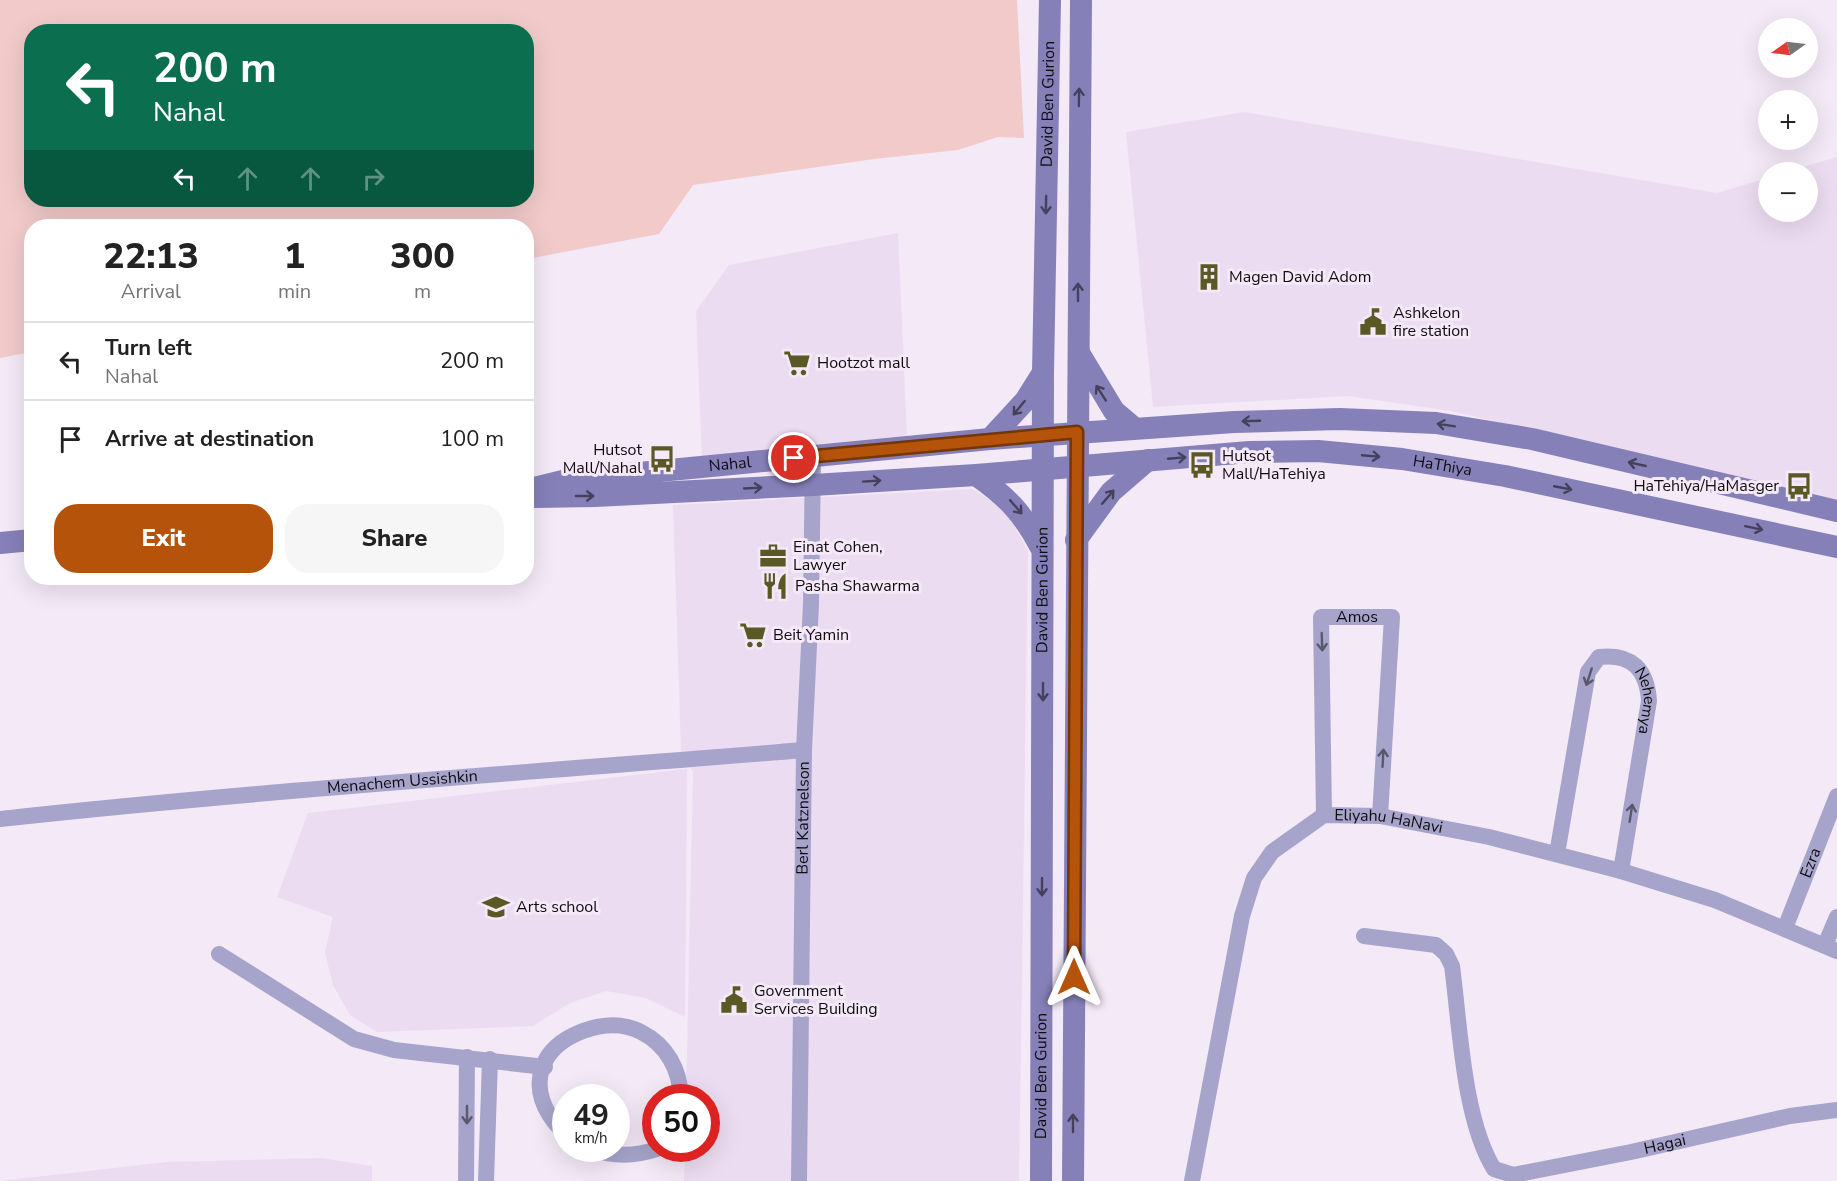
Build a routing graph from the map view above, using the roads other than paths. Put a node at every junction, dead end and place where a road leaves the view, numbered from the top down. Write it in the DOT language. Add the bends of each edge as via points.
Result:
graph roads {
  1 [pos="1050,0"];
  2 [pos="1081,0"];
  3 [pos="1078,351"];
  4 [pos="1043,372"];
  5 [pos="1134,428"];
  6 [pos="1077,432"];
  7 [pos="1042,435"];
  8 [pos="990,439"];
  9 [pos="813,456"];
  10 [pos="1148,460"];
  11 [pos="1076,466"];
  12 [pos="1042,469"];
  13 [pos="976,475"];
  14 [pos="813,485"];
  15 [pos="534,488"];
  16 [pos="534,497"];
  17 [pos="1837,511"];
  18 [pos="1076,540"];
  19 [pos="24,541"];
  20 [pos="0,543"];
  21 [pos="1837,547"];
  22 [pos="1042,550"];
  23 [pos="804,750"];
  24 [pos="1837,796"];
  25 [pos="1323,815"];
  26 [pos="1380,816"];
  27 [pos="0,819"];
  28 [pos="1557,854"];
  29 [pos="1621,871"];
  30 [pos="1837,917"];
  31 [pos="1785,928"];
  32 [pos="1364,936"];
  33 [pos="1831,948"];
  34 [pos="219,954"];
  35 [pos="467,1057"];
  36 [pos="490,1059"];
  37 [pos="545,1067"];
  38 [pos="680,1084"];
  39 [pos="1837,1110"];
  40 [pos="642,1159"];
  41 [pos="466,1181"];
  42 [pos="486,1181"];
  43 [pos="799,1181"];
  44 [pos="1041,1181"];
  45 [pos="1073,1181"];
  46 [pos="1192,1181"];
  1 -- 4 [label="main road, David Ben Gurion, one-way"];
  3 -- 2 [label="main road, David Ben Gurion, one-way"];
  5 -- 3 [label="main road, one-way" via="1113,411"];
  3 -- 6 [label="main road, David Ben Gurion"];
  4 -- 7 [label="main road, David Ben Gurion"];
  4 -- 8 [label="main road, one-way" via="1026,401"];
  5 -- 6 [label="main road"];
  17 -- 5 [label="main road, one-way" via="1532,440 1436,423 1340,419"];
  6 -- 7 [label="main road, Nahal"];
  6 -- 11 [label="main road, David Ben Gurion"];
  7 -- 8 [label="main road, Nahal"];
  7 -- 12 [label="main road, David Ben Gurion"];
  8 -- 9 [label="main road, Nahal"];
  9 -- 14 [label="street, Berl Katznelson"];
  9 -- 15 [label="main road, Nahal" via="567,480"];
  10 -- 11 [label="main road, HaThiya"];
  18 -- 10 [label="main road, one-way" via="1111,492"];
  10 -- 21 [label="main road, HaThiya, one-way" via="1318,451 1402,459 1584,492"];
  11 -- 12 [label="main road, HaThiya"];
  11 -- 18 [label="main road, David Ben Gurion"];
  12 -- 13 [label="main road, Nahal"];
  12 -- 22 [label="main road, David Ben Gurion"];
  14 -- 13 [label="main road, Nahal, one-way"];
  13 -- 22 [label="main road, one-way" via="1010,500 1026,519"];
  16 -- 14 [label="main road, Nahal, one-way"];
  14 -- 23 [label="street, Berl Katznelson"];
  45 -- 18 [label="main road, David Ben Gurion, one-way"];
  19 -- 20 [label="main road"];
  22 -- 44 [label="main road, David Ben Gurion, one-way"];
  23 -- 27 [label="street, Menachem Ussishkin" via="272,795 178,799"];
  23 -- 43 [label="street, Berl Katznelson"];
  24 -- 31 [label="street, Ezra"];
  25 -- 26 [label="street, Eliyahu HaNavi"];
  26 -- 25 [label="street, Amos, one-way" via="1392,616 1321,617"];
  25 -- 46 [label="street, Eliyahu HaNavi" via="1272,852 1254,878 1242,915"];
  26 -- 28 [label="street, Eliyahu HaNavi"];
  28 -- 29 [label="street, Eliyahu HaNavi"];
  29 -- 28 [label="street, Nehemya, one-way" via="1649,701 1648,683 1640,670 1629,660 1614,655 1599,657 1588,672"];
  29 -- 31 [label="street, Eliyahu HaNavi" via="1715,900"];
  30 -- 33 [label="street"];
  31 -- 33 [label="street, Eliyahu HaNavi"];
  32 -- 39 [label="street, Hagai" via="1436,945 1446,954 1452,966 1470,1096 1483,1151 1494,1169 1513,1175 1790,1116"];
  34 -- 35 [label="street" via="354,1039 394,1050"];
  35 -- 36 [label="street"];
  35 -- 41 [label="street, one-way"];
  36 -- 37 [label="street"];
  36 -- 42 [label="street"];
  37 -- 38 [label="street" via="558,1048 575,1034 596,1026 618,1025 640,1031 659,1044 673,1062"];
  37 -- 40 [label="street" via="539,1091 542,1115 553,1138 570,1155 593,1165 618,1167"];
}
